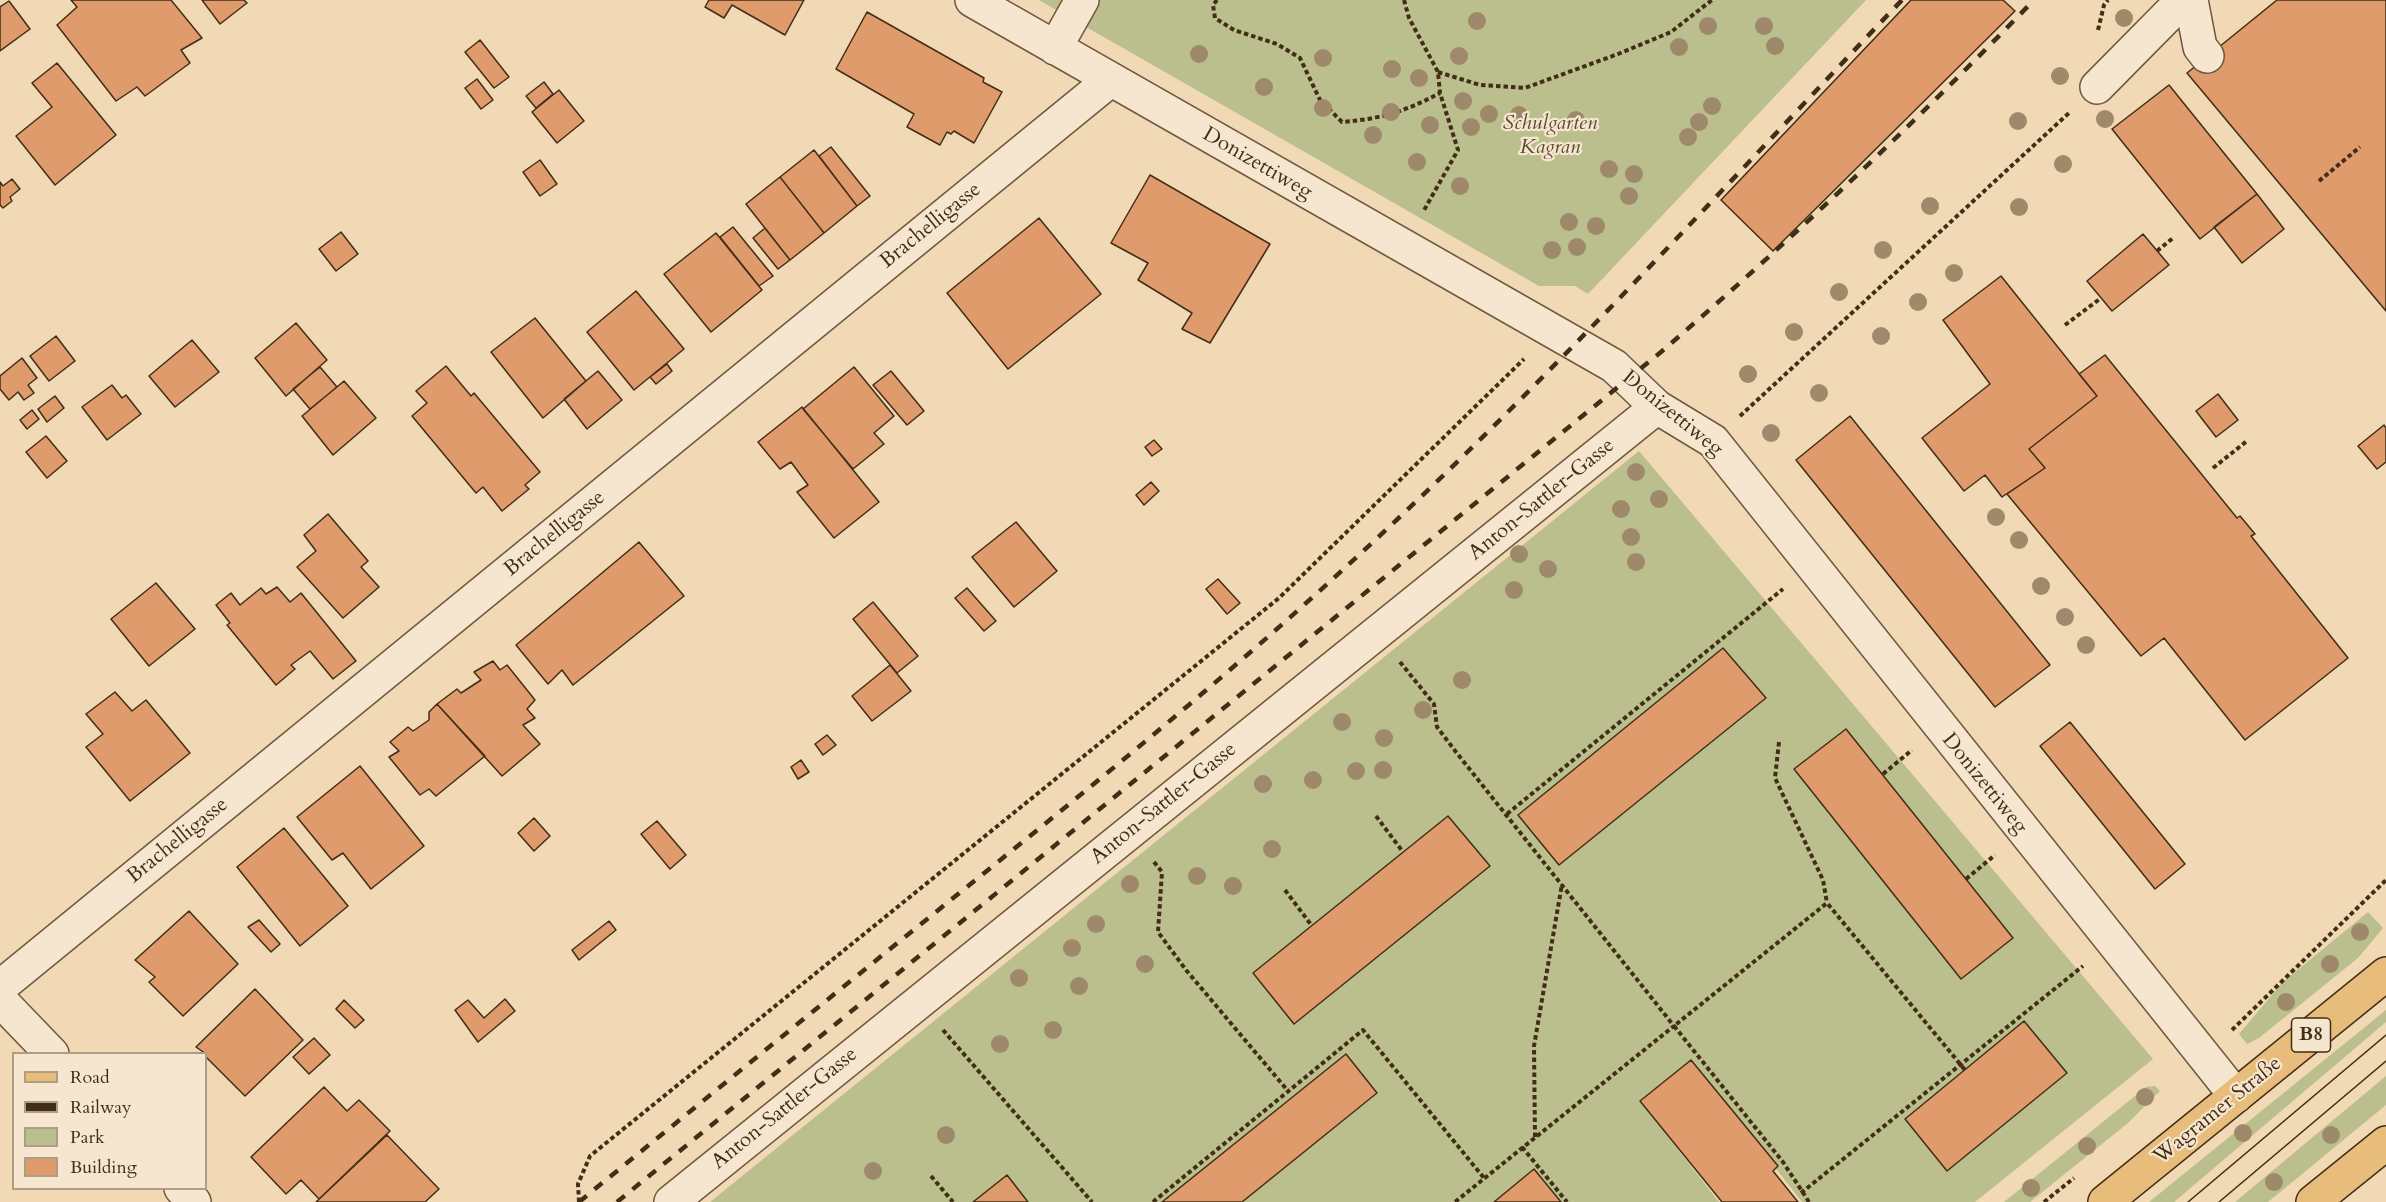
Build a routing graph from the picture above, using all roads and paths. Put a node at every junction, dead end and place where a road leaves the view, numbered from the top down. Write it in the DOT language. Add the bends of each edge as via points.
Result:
graph roads {
  1 [pos="972,0"];
  2 [pos="1082,0"];
  3 [pos="1217,0"];
  4 [pos="1404,0"];
  5 [pos="1712,0"];
  6 [pos="2108,0"];
  7 [pos="2183,0"];
  8 [pos="2191,0"];
  9 [pos="2104,5"];
  10 [pos="1055,48"];
  11 [pos="2207,56"];
  12 [pos="1438,72"];
  13 [pos="1109,81"];
  14 [pos="2097,87"];
  15 [pos="1440,93"];
  16 [pos="2360,147"];
  17 [pos="2319,181"];
  18 [pos="2173,238"];
  19 [pos="1403,247"];
  20 [pos="2157,251"];
  21 [pos="2101,298"];
  22 [pos="2065,325"];
  23 [pos="1552,332"];
  24 [pos="1657,407"];
  25 [pos="1713,441"];
  26 [pos="2247,441"];
  27 [pos="2213,468"];
  28 [pos="1786,587"];
  29 [pos="1377,633"];
  30 [pos="1676,676"];
  31 [pos="1681,682"];
  32 [pos="1779,742"];
  33 [pos="1916,747"];
  34 [pos="1882,774"];
  35 [pos="1547,781"];
  36 [pos="1552,787"];
  37 [pos="1507,814"];
  38 [pos="1376,816"];
  39 [pos="1130,832"];
  40 [pos="2000,851"];
  41 [pos="1403,852"];
  42 [pos="1966,879"];
  43 [pos="2386,880"];
  44 [pos="1562,884"];
  45 [pos="1285,890"];
  46 [pos="1827,903"];
  47 [pos="1312,926"];
  48 [pos="2088,962"];
  49 [pos="2386,974"];
  50 [pos="0,987"];
  51 [pos="0,1000"];
  52 [pos="919,1001"];
  53 [pos="1674,1026"];
  54 [pos="2231,1032"];
  55 [pos="50,1052"];
  56 [pos="1960,1065"];
  57 [pos="1965,1070"];
  58 [pos="1288,1091"];
  59 [pos="2236,1096"];
  60 [pos="1733,1099"];
  61 [pos="1726,1104"];
  62 [pos="1535,1137"];
  63 [pos="2386,1143"];
  64 [pos="1522,1147"];
  65 [pos="1202,1162"];
  66 [pos="1206,1166"];
  67 [pos="931,1176"];
  68 [pos="1484,1178"];
  69 [pos="183,1190"];
  70 [pos="1801,1193"];
  71 [pos="194,1202"];
  72 [pos="579,1202"];
  73 [pos="671,1202"];
  74 [pos="953,1202"];
  75 [pos="1092,1202"];
  76 [pos="1153,1202"];
  77 [pos="1455,1202"];
  78 [pos="1567,1202"];
  79 [pos="1809,1202"];
  80 [pos="2105,1202"];
  81 [pos="2313,1202"];
  1 -- 10 [label="street, Donizettiweg"];
  2 -- 10 [label="street"];
  3 -- 15 [label="path" via="1213,5 1215,18 1300,58 1320,100 1342,122 1408,110"];
  4 -- 12 [label="path" via="1409,18"];
  5 -- 12 [label="path" via="1671,32 1525,88 1480,85"];
  6 -- 9 [label="path"];
  7 -- 14 [label="street"];
  8 -- 11 [label="street" via="2200,47"];
  10 -- 13 [label="street, Donizettiweg"];
  12 -- 15 [label="path"];
  13 -- 19 [label="street, Donizettiweg"];
  13 -- 50 [label="street, Brachelligasse"];
  14 -- 25 [label="path"];
  15 -- 19 [label="path" via="1458,150"];
  16 -- 17 [label="path"];
  18 -- 20 [label="path"];
  19 -- 23 [label="street, Donizettiweg"];
  21 -- 22 [label="path"];
  23 -- 24 [label="street, Donizettiweg" via="1614,366"];
  23 -- 72 [label="path" via="1279,598 590,1156 578,1184"];
  24 -- 25 [label="street, Donizettiweg"];
  24 -- 29 [label="street, Anton-Sattler-Gasse"];
  25 -- 59 [label="street, Donizettiweg"];
  26 -- 27 [label="path"];
  28 -- 30 [label="path"];
  29 -- 37 [label="path" via="1434,704 1437,727"];
  29 -- 39 [label="street, Anton-Sattler-Gasse"];
  30 -- 31 [label="path"];
  30 -- 35 [label="path"];
  32 -- 46 [label="path" via="1775,778 1823,880"];
  33 -- 34 [label="path"];
  35 -- 36 [label="path"];
  35 -- 37 [label="path"];
  37 -- 44 [label="path"];
  38 -- 41 [label="path"];
  39 -- 52 [label="street, Anton-Sattler-Gasse"];
  39 -- 58 [label="path" via="1162,872 1158,932"];
  40 -- 42 [label="path"];
  43 -- 54 [label="path"];
  44 -- 53 [label="path"];
  44 -- 62 [label="path" via="1534,1046"];
  45 -- 47 [label="path"];
  46 -- 53 [label="path"];
  46 -- 56 [label="path"];
  48 -- 56 [label="path"];
  49 -- 59 [label="main road, Wagramer Straße / B8"];
  51 -- 55 [label="street"];
  52 -- 73 [label="street, Anton-Sattler-Gasse"];
  52 -- 75 [label="path"];
  53 -- 60 [label="path"];
  53 -- 62 [label="path"];
  56 -- 57 [label="path"];
  56 -- 70 [label="path"];
  58 -- 65 [label="path"];
  58 -- 68 [label="path" via="1363,1030"];
  59 -- 80 [label="main road, Wagramer Straße / B8"];
  60 -- 61 [label="path"];
  60 -- 70 [label="path" via="1783,1162"];
  62 -- 64 [label="path"];
  63 -- 81 [label="main road"];
  64 -- 68 [label="path"];
  64 -- 78 [label="path"];
  65 -- 66 [label="path"];
  65 -- 76 [label="path"];
  67 -- 74 [label="path"];
  68 -- 77 [label="path"];
  69 -- 71 [label="street"];
  70 -- 79 [label="path"];
}
